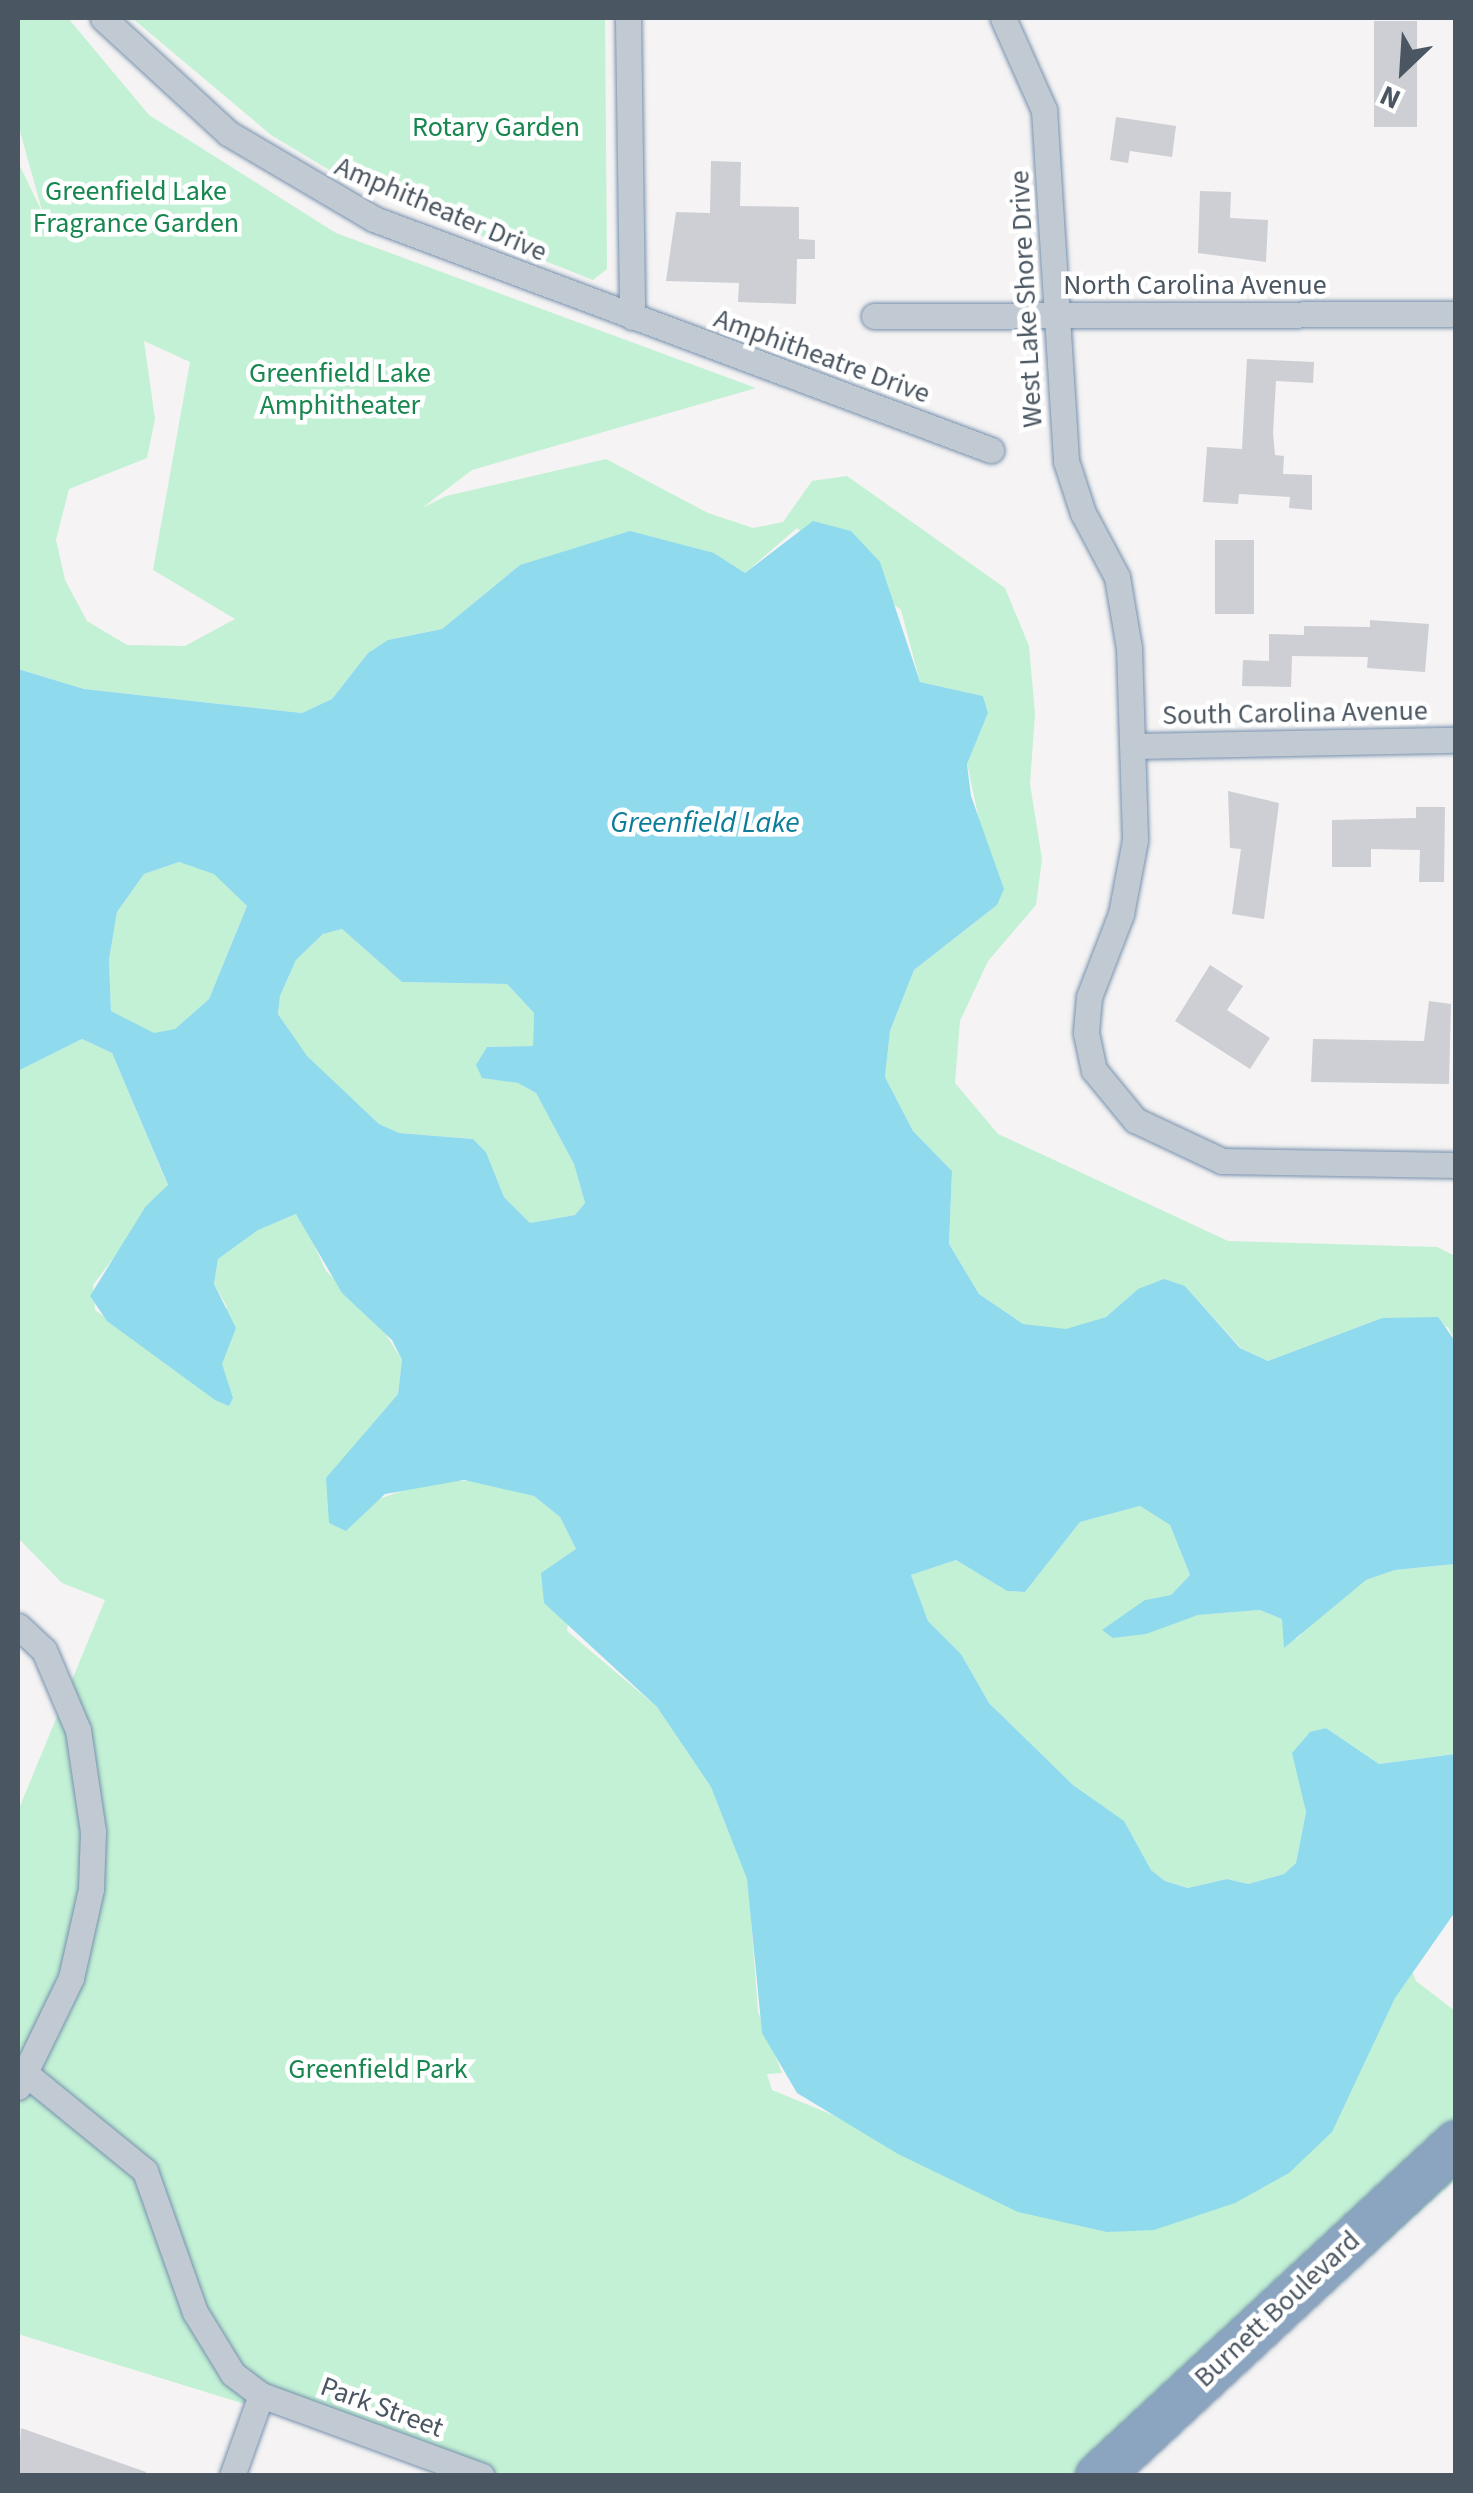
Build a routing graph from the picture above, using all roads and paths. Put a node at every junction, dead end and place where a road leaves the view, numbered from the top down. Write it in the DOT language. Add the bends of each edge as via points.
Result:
graph roads {
  1 [pos="103,18"];
  2 [pos="628,18"];
  3 [pos="1002,18"];
  4 [pos="1456,314"];
  5 [pos="874,316"];
  6 [pos="1053,316"];
  7 [pos="632,318"];
  8 [pos="992,450"];
  9 [pos="1456,740"];
  10 [pos="1136,746"];
  11 [pos="1456,1165"];
  12 [pos="18,1626"];
  13 [pos="20,2080"];
  14 [pos="1456,2143"];
  15 [pos="261,2395"];
  16 [pos="232,2476"];
  17 [pos="482,2476"];
  18 [pos="1098,2476"];
  1 -- 7 [label="street, Amphitheater Drive" via="189,102 322,193 432,244"];
  2 -- 7 [label="street"];
  3 -- 6 [label="street, West Lake Shore Drive" via="1044,110"];
  4 -- 6 [label="street, North Carolina Avenue"];
  5 -- 6 [label="street, North Carolina Avenue"];
  6 -- 10 [label="street, West Lake Shore Drive" via="1066,460 1082,513 1122,596"];
  7 -- 8 [label="street, Amphitheatre Drive"];
  9 -- 10 [label="street, South Carolina Avenue"];
  10 -- 11 [label="street, West Lake Shore Drive" via="1127,890 1087,1014 1089,1051 1104,1088 1155,1132 1222,1161"];
  12 -- 13 [label="street" via="44,1650 78,1730 93,1831 80,1949 48,2035"];
  13 -- 15 [label="street, Park Street" via="136,2161 161,2207 195,2312 223,2364"];
  14 -- 18 [label="highway, Burnett Boulevard"];
  15 -- 16 [label="street"];
  15 -- 17 [label="street, Park Street"];
}
